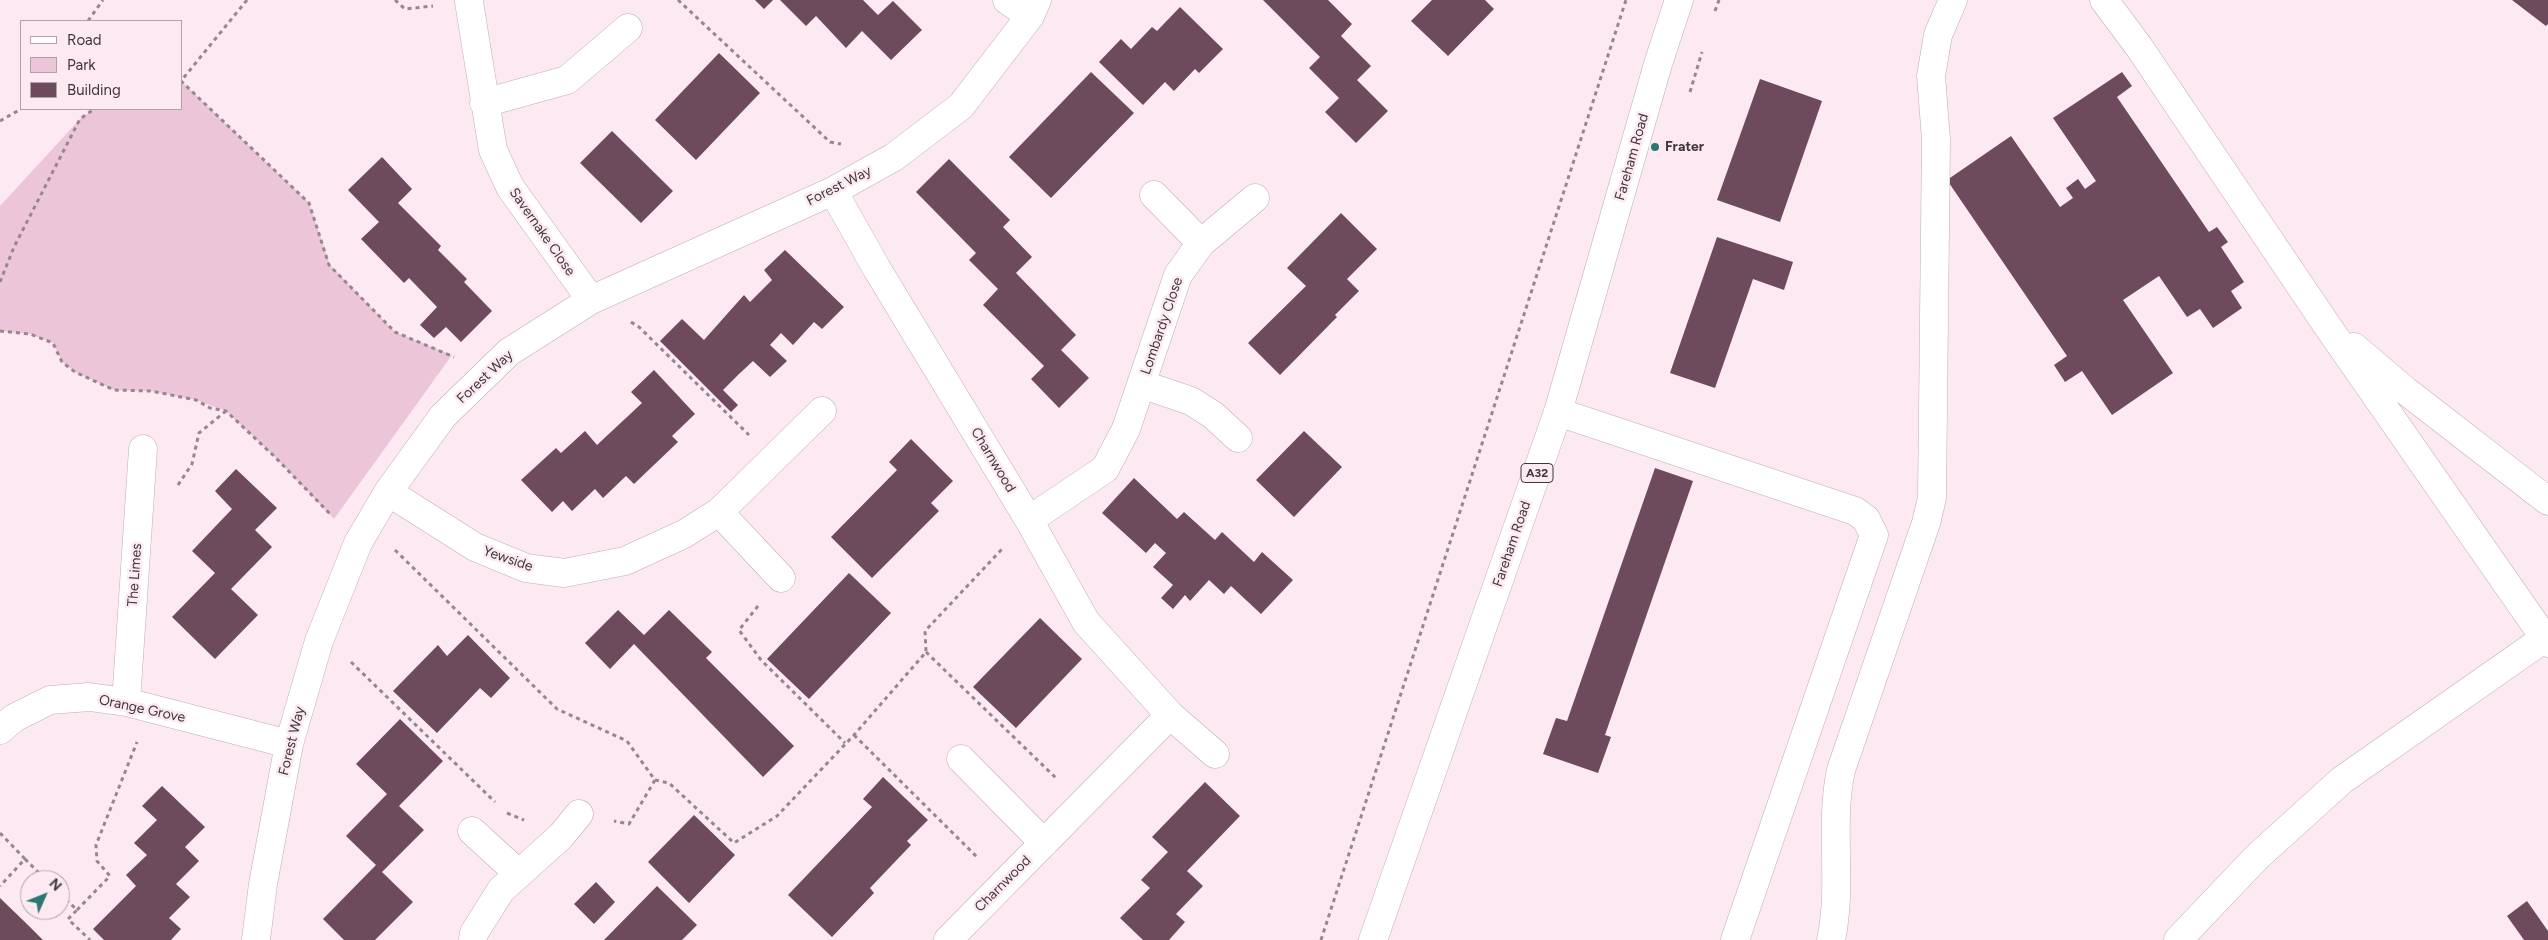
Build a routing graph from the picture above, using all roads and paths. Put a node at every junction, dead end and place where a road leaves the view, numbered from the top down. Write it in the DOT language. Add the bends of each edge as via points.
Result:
graph roads {
  1 [pos="103,0"];
  2 [pos="246,0"];
  3 [pos="395,0"];
  4 [pos="678,0"];
  5 [pos="1007,0"];
  6 [pos="1626,0"];
  7 [pos="1679,0"];
  8 [pos="1933,0"];
  9 [pos="1953,0"];
  10 [pos="2104,0"];
  11 [pos="469,2"];
  12 [pos="1034,8"];
  13 [pos="89,20"];
  14 [pos="628,28"];
  15 [pos="1935,47"];
  16 [pos="182,80"];
  17 [pos="182,82"];
  18 [pos="484,103"];
  19 [pos="20,110"];
  20 [pos="93,110"];
  21 [pos="0,121"];
  22 [pos="894,157"];
  23 [pos="833,191"];
  24 [pos="1154,195"];
  25 [pos="1255,198"];
  26 [pos="1201,244"];
  27 [pos="0,282"];
  28 [pos="591,300"];
  29 [pos="2320,315"];
  30 [pos="0,331"];
  31 [pos="478,382"];
  32 [pos="1141,384"];
  33 [pos="226,411"];
  34 [pos="822,411"];
  35 [pos="1558,412"];
  36 [pos="1238,438"];
  37 [pos="143,449"];
  38 [pos="774,459"];
  39 [pos="176,489"];
  40 [pos="388,492"];
  41 [pos="2548,501"];
  42 [pos="719,512"];
  43 [pos="1029,520"];
  44 [pos="358,543"];
  45 [pos="781,578"];
  46 [pos="319,641"];
  47 [pos="2546,641"];
  48 [pos="926,652"];
  49 [pos="138,706"];
  50 [pos="1170,715"];
  51 [pos="0,730"];
  52 [pos="854,735"];
  53 [pos="289,744"];
  54 [pos="845,744"];
  55 [pos="1215,754"];
  56 [pos="961,759"];
  57 [pos="655,780"];
  58 [pos="1083,803"];
  59 [pos="579,814"];
  60 [pos="472,831"];
  61 [pos="0,833"];
  62 [pos="561,836"];
  63 [pos="1044,843"];
  64 [pos="25,859"];
  65 [pos="36,870"];
  66 [pos="519,874"];
  67 [pos="1004,883"];
  68 [pos="0,886"];
  69 [pos="70,903"];
  70 [pos="77,910"];
  71 [pos="963,935"];
  72 [pos="90,940"];
  73 [pos="256,940"];
  74 [pos="473,940"];
  75 [pos="1321,940"];
  76 [pos="1373,940"];
  77 [pos="1735,940"];
  78 [pos="1830,940"];
  79 [pos="2178,940"];
  1 -- 13 [label="path"];
  2 -- 16 [label="path"];
  3 -- 11 [label="path" via="405,10"];
  4 -- 22 [label="path" via="830,142"];
  5 -- 12 [label="street"];
  6 -- 75 [label="path"];
  7 -- 35 [label="street, Fareham Road / A32"];
  8 -- 15 [label="street"];
  9 -- 15 [label="street"];
  10 -- 29 [label="street"];
  11 -- 18 [label="street, Savernake Close"];
  12 -- 22 [label="street, Forest Way" via="961,106"];
  14 -- 18 [label="street" via="567,80"];
  15 -- 78 [label="street" via="1931,76 1936,139 1932,498 1841,770 1837,799 1835,916"];
  17 -- 31 [label="path" via="309,203 330,265 395,332 452,355"];
  18 -- 28 [label="street, Savernake Close" via="494,150 510,188"];
  19 -- 21 [label="path"];
  20 -- 27 [label="path" via="80,119 14,247"];
  22 -- 23 [label="street, Forest Way"];
  23 -- 28 [label="street, Forest Way"];
  23 -- 43 [label="street, Charnwood" via="877,270"];
  24 -- 26 [label="street"];
  25 -- 26 [label="street, Lombardy Close"];
  26 -- 32 [label="street, Lombardy Close" via="1178,275"];
  28 -- 31 [label="street, Forest Way" via="509,352"];
  28 -- 38 [label="path" via="639,327"];
  29 -- 41 [label="street" via="2377,368"];
  29 -- 47 [label="street"];
  30 -- 33 [label="path" via="30,334 53,343 62,362 114,390 151,391 196,400 210,408"];
  31 -- 40 [label="street, Forest Way" via="443,416"];
  32 -- 36 [label="street, Lombardy Close" via="1191,402 1213,415"];
  32 -- 43 [label="street, Lombardy Close" via="1126,430 1105,469"];
  33 -- 39 [label="path" via="199,433 192,464"];
  33 -- 44 [label="path"];
  34 -- 38 [label="street, Yewside"];
  35 -- 76 [label="street, Fareham Road / A32"];
  35 -- 77 [label="street" via="1855,511 1866,519 1874,536"];
  37 -- 49 [label="street, The Limes"];
  38 -- 42 [label="street, Yewside"];
  40 -- 42 [label="street, Yewside" via="475,547 526,568 564,573 624,561 684,534"];
  40 -- 44 [label="street, Forest Way"];
  42 -- 45 [label="street"];
  43 -- 48 [label="path" via="925,630"];
  43 -- 50 [label="street, Charnwood" via="1086,622"];
  44 -- 46 [label="street, Forest Way"];
  44 -- 57 [label="path" via="393,548 558,709 626,741"];
  45 -- 54 [label="path" via="739,630 761,660"];
  46 -- 53 [label="street, Forest Way"];
  46 -- 62 [label="path" via="353,663 507,813"];
  47 -- 79 [label="street" via="2342,780 2258,857"];
  48 -- 52 [label="path"];
  48 -- 58 [label="path"];
  49 -- 51 [label="street, Orange Grove" via="89,698 50,700 14,718"];
  49 -- 53 [label="street, Orange Grove"];
  49 -- 70 [label="path" via="96,845 97,861 110,876"];
  50 -- 55 [label="street, Charnwood"];
  50 -- 58 [label="street, Charnwood"];
  52 -- 54 [label="path"];
  52 -- 67 [label="path"];
  53 -- 73 [label="street, Forest Way"];
  54 -- 57 [label="path" via="777,816 734,843 669,783"];
  56 -- 63 [label="street"];
  57 -- 59 [label="path" via="629,824"];
  58 -- 63 [label="street, Charnwood"];
  59 -- 62 [label="street"];
  60 -- 66 [label="street"];
  61 -- 64 [label="path"];
  62 -- 66 [label="street"];
  63 -- 67 [label="street, Charnwood"];
  64 -- 65 [label="path"];
  64 -- 68 [label="path"];
  66 -- 74 [label="street" via="501,890 474,933"];
  67 -- 71 [label="street, Charnwood"];
  69 -- 70 [label="path"];
  70 -- 72 [label="path" via="68,919"];
}
